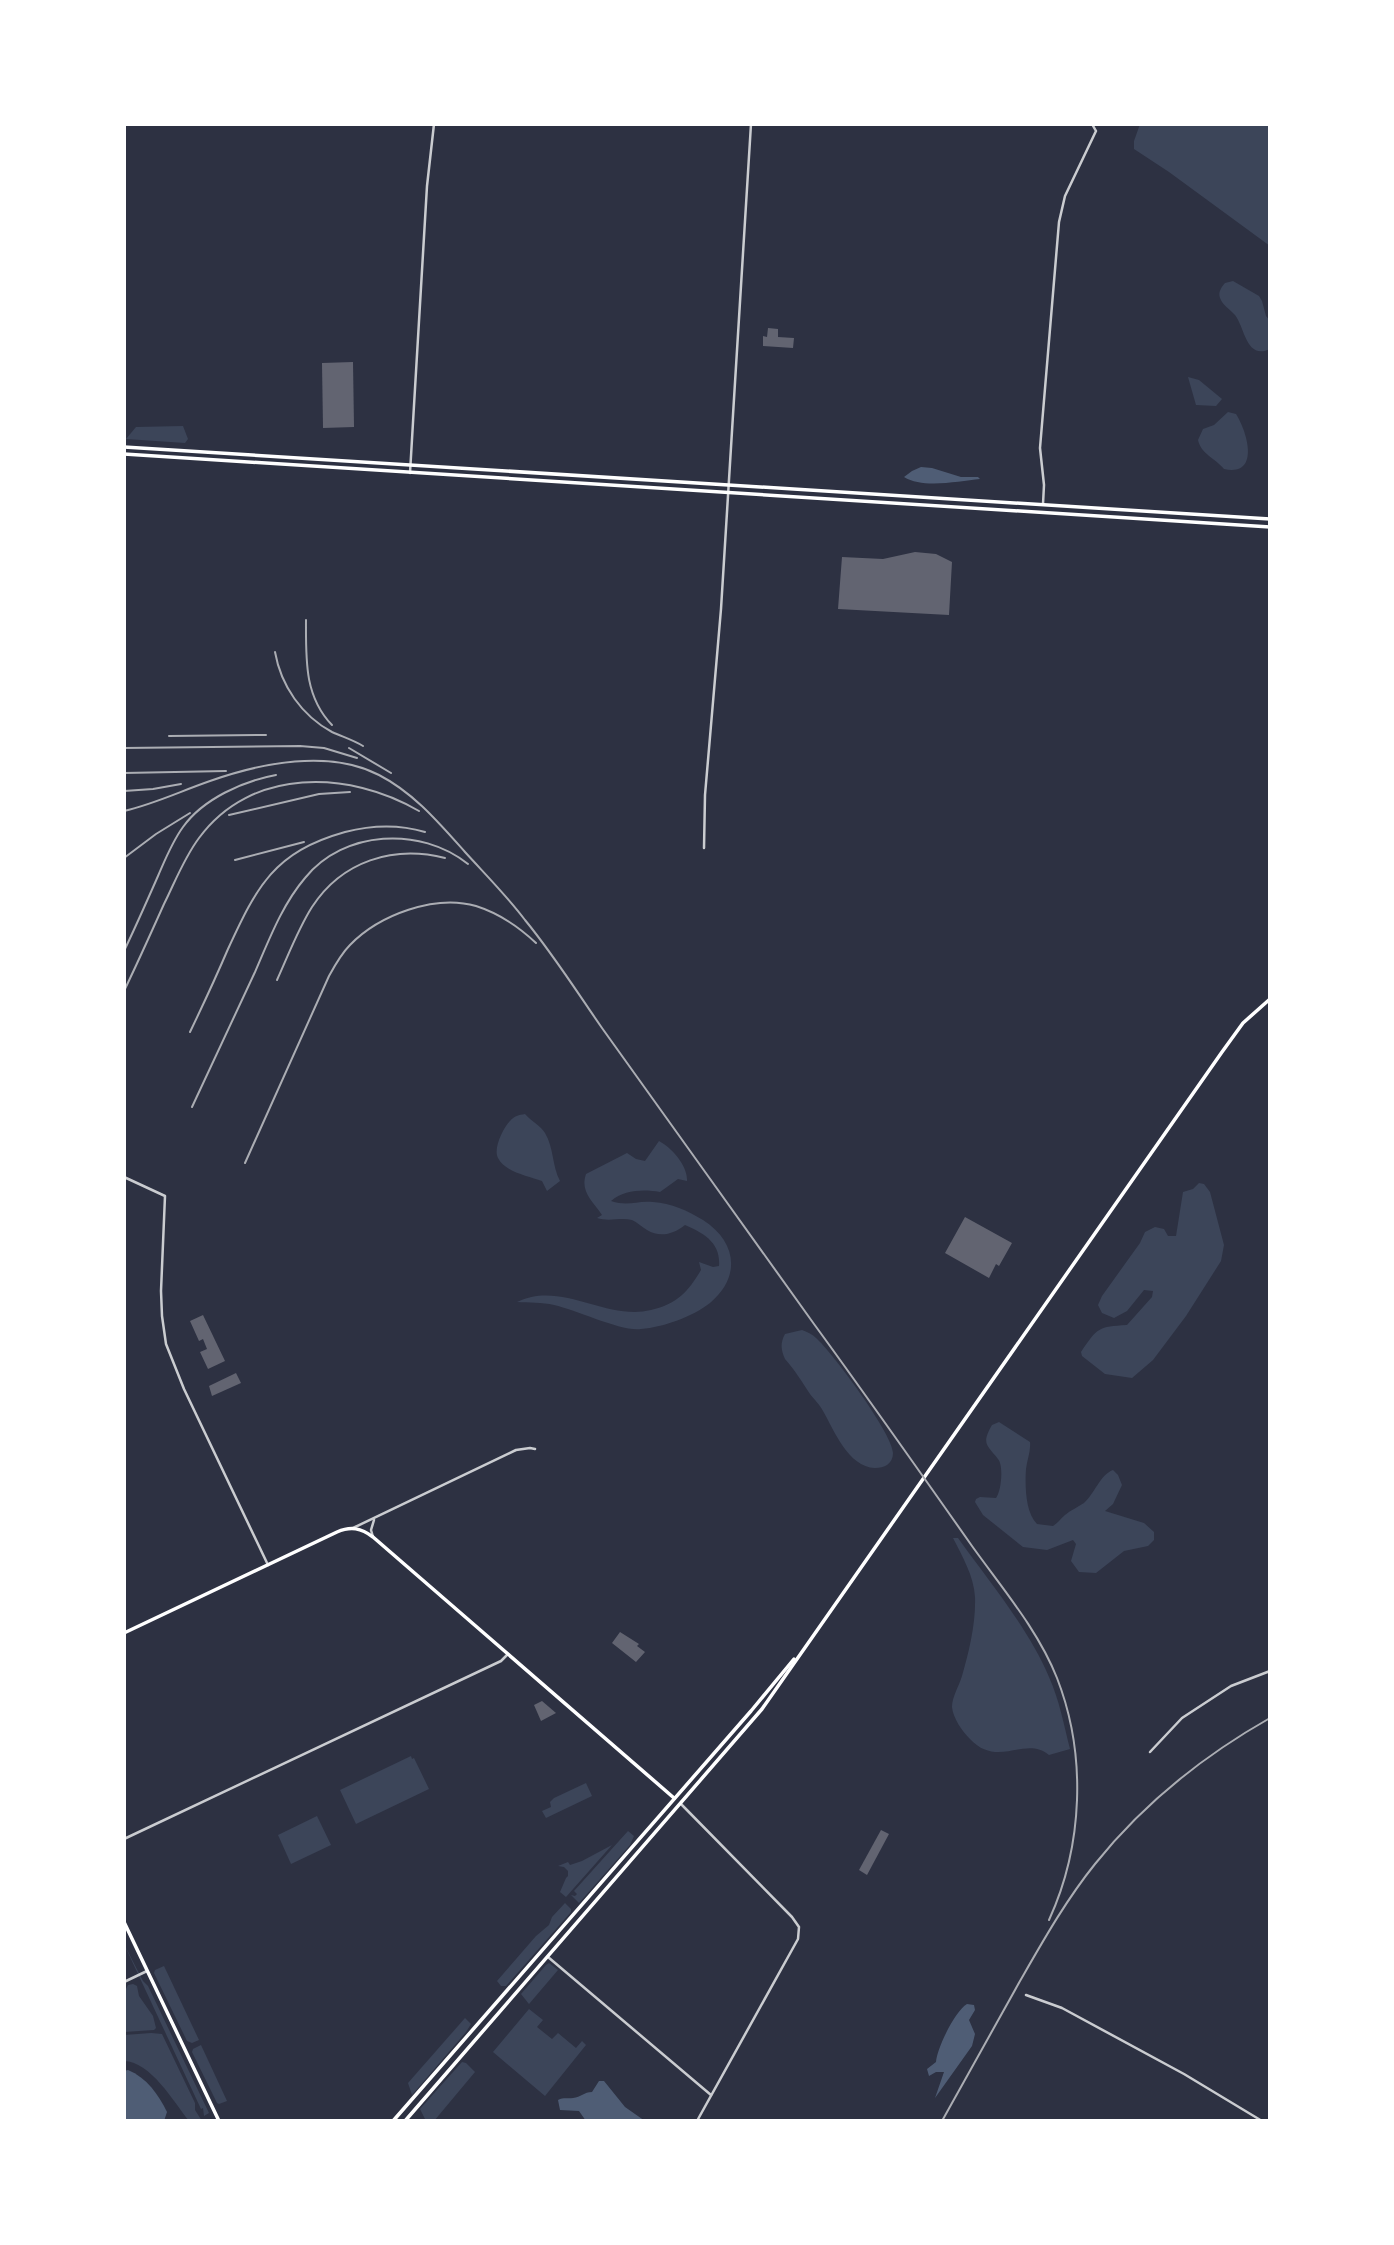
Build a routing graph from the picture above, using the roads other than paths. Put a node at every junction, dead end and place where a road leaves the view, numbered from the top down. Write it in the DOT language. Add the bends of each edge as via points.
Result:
graph roads {
  1 [pos="434,124"];
  2 [pos="751,124"];
  3 [pos="1092,124"];
  4 [pos="124,447"];
  5 [pos="124,454"];
  6 [pos="410,464"];
  7 [pos="410,473"];
  8 [pos="728,484"];
  9 [pos="727,493"];
  10 [pos="1044,504"];
  11 [pos="1270,519"];
  12 [pos="1270,527"];
  13 [pos="704,848"];
  14 [pos="1270,999"];
  15 [pos="124,1177"];
  16 [pos="535,1449"];
  17 [pos="375,1518"];
  18 [pos="365,1522"];
  19 [pos="353,1528"];
  20 [pos="373,1537"];
  21 [pos="268,1565"];
  22 [pos="124,1633"];
  23 [pos="806,1644"];
  24 [pos="508,1654"];
  25 [pos="1270,1671"];
  26 [pos="1150,1752"];
  27 [pos="674,1798"];
  28 [pos="681,1804"];
  29 [pos="124,1839"];
  30 [pos="614,1868"];
  31 [pos="621,1874"];
  32 [pos="124,1922"];
  33 [pos="548,1957"];
  34 [pos="147,1970"];
  35 [pos="124,1982"];
  36 [pos="1027,1994"];
  37 [pos="455,2049"];
  38 [pos="463,2056"];
  39 [pos="711,2095"];
  40 [pos="219,2121"];
  41 [pos="393,2121"];
  42 [pos="405,2121"];
  43 [pos="697,2121"];
  44 [pos="1262,2121"];
  1 -- 6 [label="street"];
  2 -- 8 [label="street"];
  3 -- 10 [label="street" via="1096,131 1067,190 1059,222 1040,448"];
  4 -- 6 [label="main road"];
  5 -- 7 [label="main road"];
  6 -- 7 [label="street"];
  6 -- 8 [label="main road"];
  7 -- 9 [label="main road"];
  8 -- 9 [label="street"];
  8 -- 10 [label="main road"];
  9 -- 12 [label="main road"];
  9 -- 13 [label="street"];
  10 -- 11 [label="main road"];
  14 -- 23 [label="main road" via="1239,1028"];
  15 -- 21 [label="street" via="165,1196 161,1291 167,1348"];
  16 -- 17 [label="street" via="516,1450"];
  17 -- 18 [label="street"];
  17 -- 20 [label="street"];
  18 -- 19 [label="street"];
  18 -- 20 [label="street"];
  19 -- 20 [label="main road"];
  19 -- 21 [label="main road" via="337,1531"];
  20 -- 24 [label="main road"];
  21 -- 22 [label="main road"];
  23 -- 27 [label="main road"];
  23 -- 28 [label="main road" via="752,1722"];
  24 -- 27 [label="main road"];
  24 -- 29 [label="street"];
  25 -- 26 [label="street" via="1231,1686 1182,1718"];
  27 -- 28 [label="main road"];
  27 -- 30 [label="main road"];
  28 -- 31 [label="main road"];
  28 -- 39 [label="street" via="799,1927 794,1947"];
  30 -- 31 [label="main road"];
  30 -- 37 [label="main road"];
  31 -- 33 [label="main road"];
  32 -- 34 [label="main road"];
  33 -- 38 [label="main road"];
  33 -- 39 [label="street"];
  34 -- 35 [label="street"];
  34 -- 40 [label="main road"];
  36 -- 44 [label="street" via="1062,2008"];
  37 -- 38 [label="main road"];
  37 -- 41 [label="main road"];
  38 -- 42 [label="main road"];
  39 -- 43 [label="street"];
}
